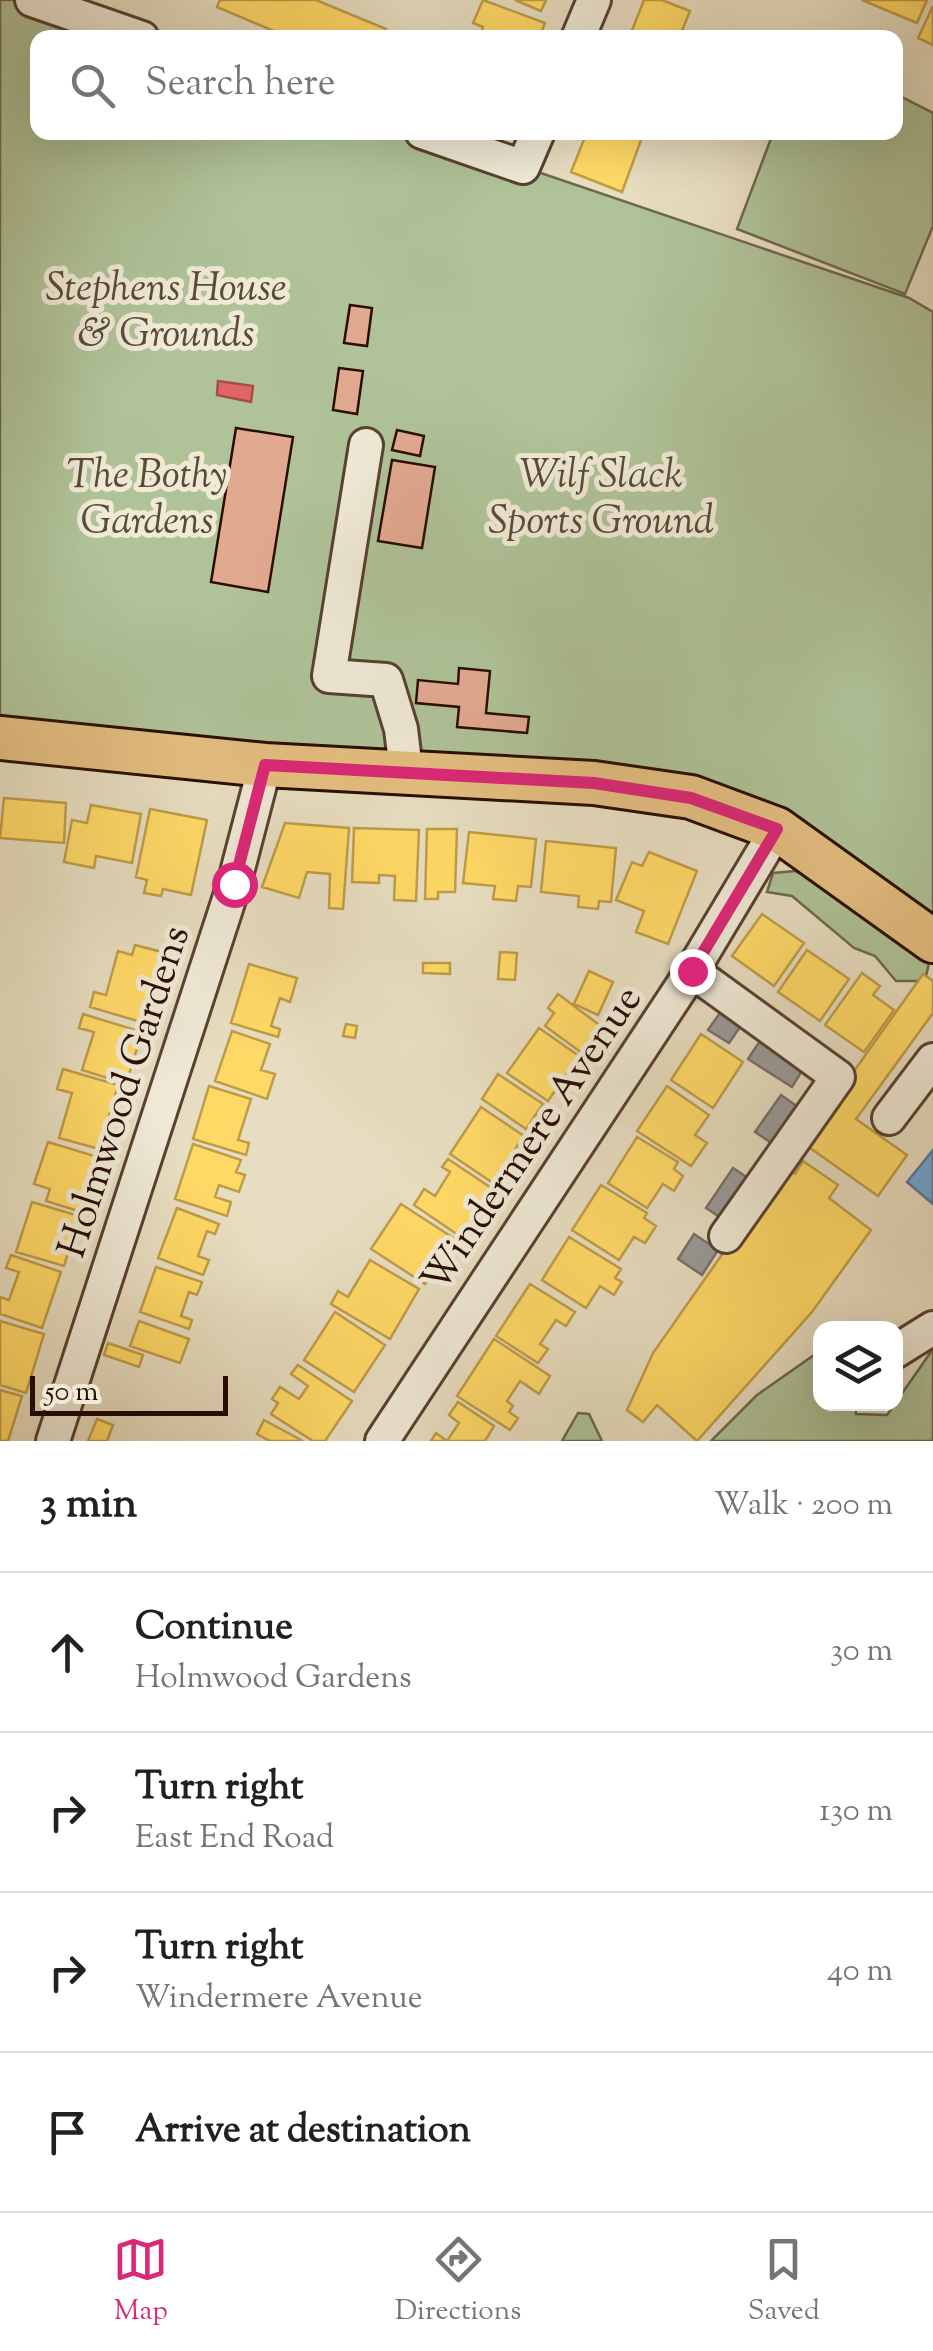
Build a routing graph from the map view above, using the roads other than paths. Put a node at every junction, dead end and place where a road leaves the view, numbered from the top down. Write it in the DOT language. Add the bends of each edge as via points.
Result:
graph roads {
  1 [pos="32,0"];
  2 [pos="594,0"];
  3 [pos="119,30"];
  4 [pos="581,30"];
  5 [pos="445,140"];
  6 [pos="535,140"];
  7 [pos="366,445"];
  8 [pos="0,738"];
  9 [pos="265,765"];
  10 [pos="406,770"];
  11 [pos="777,829"];
  12 [pos="933,941"];
  13 [pos="692,971"];
  14 [pos="933,1060"];
  15 [pos="889,1118"];
  16 [pos="726,1236"];
  17 [pos="933,1328"];
  18 [pos="903,1347"];
  19 [pos="53,1441"];
  20 [pos="382,1441"];
  1 -- 3 [label="street"];
  2 -- 4 [label="street"];
  5 -- 6 [label="street" via="523,167"];
  7 -- 10 [label="street" via="330,676 386,680"];
  8 -- 9 [label="main road"];
  9 -- 10 [label="main road"];
  9 -- 19 [label="street, Holmwood Gardens" via="234,884"];
  10 -- 11 [label="main road" via="594,783 691,798"];
  11 -- 12 [label="main road"];
  11 -- 13 [label="street, Windermere Avenue"];
  13 -- 16 [label="street" via="838,1076"];
  13 -- 20 [label="street, Windermere Avenue"];
  14 -- 15 [label="street"];
  17 -- 18 [label="street"];
}
